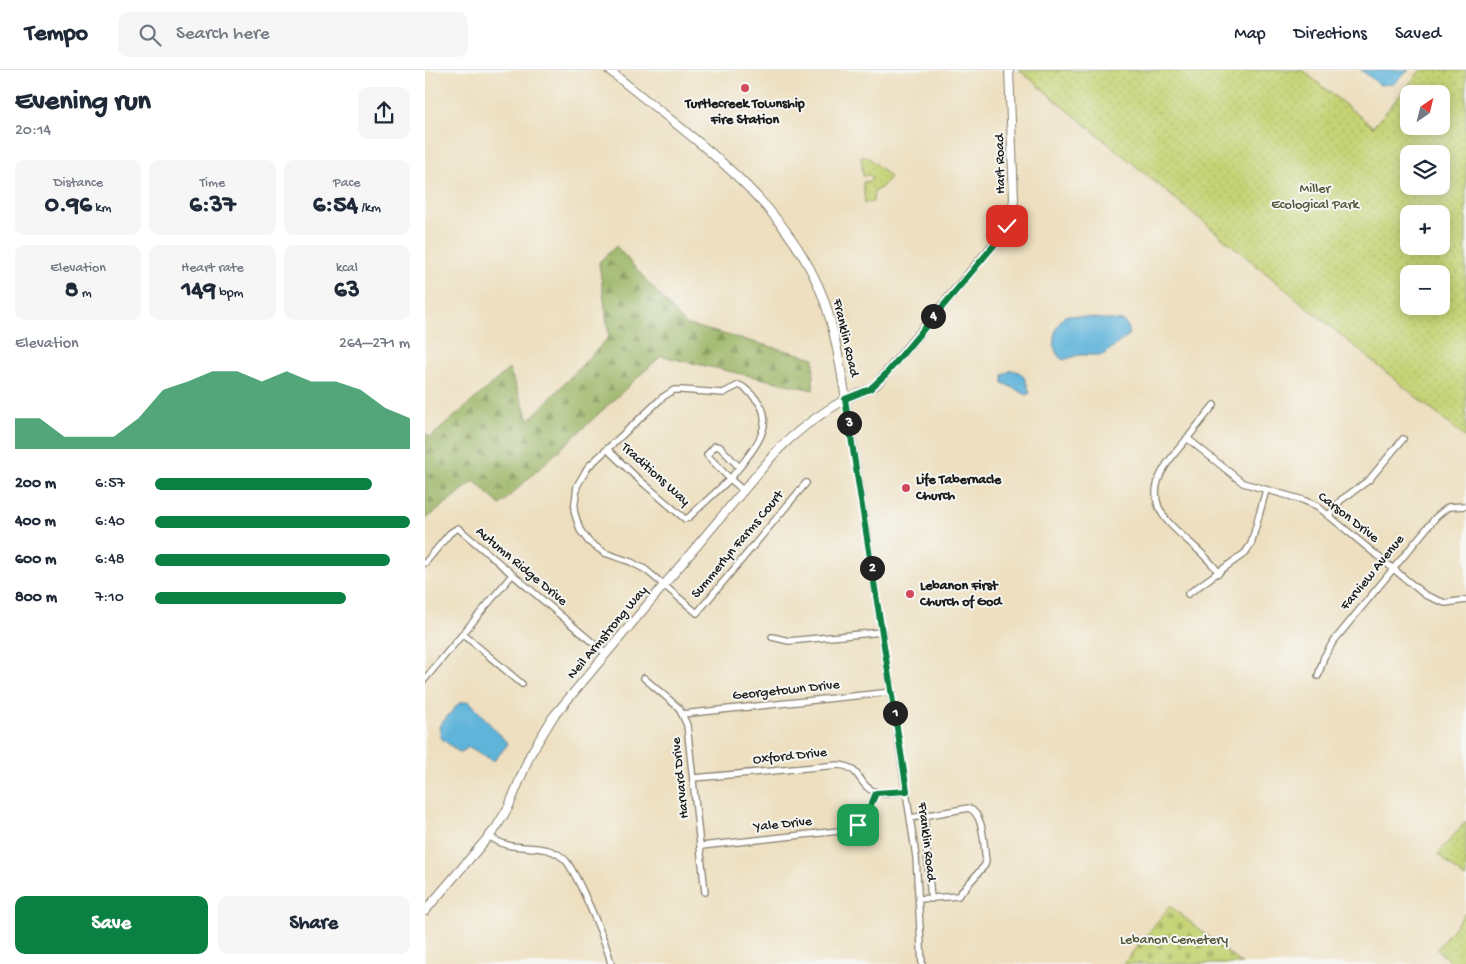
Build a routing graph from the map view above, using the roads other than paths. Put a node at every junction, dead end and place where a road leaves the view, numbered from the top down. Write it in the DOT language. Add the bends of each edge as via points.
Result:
graph roads {
  1 [pos="609,70"];
  2 [pos="1009,70"];
  3 [pos="845,399"];
  4 [pos="1214,405"];
  5 [pos="1187,438"];
  6 [pos="1403,438"];
  7 [pos="607,449"];
  8 [pos="739,467"];
  9 [pos="730,479"];
  10 [pos="806,483"];
  11 [pos="1266,490"];
  12 [pos="744,491"];
  13 [pos="1466,506"];
  14 [pos="1328,516"];
  15 [pos="425,563"];
  16 [pos="1393,569"];
  17 [pos="1219,573"];
  18 [pos="512,575"];
  19 [pos="664,585"];
  20 [pos="1188,594"];
  21 [pos="1466,600"];
  22 [pos="883,632"];
  23 [pos="463,634"];
  24 [pos="772,637"];
  25 [pos="606,654"];
  26 [pos="1318,676"];
  27 [pos="644,678"];
  28 [pos="425,680"];
  29 [pos="522,684"];
  30 [pos="892,692"];
  31 [pos="682,714"];
  32 [pos="694,778"];
  33 [pos="907,791"];
  34 [pos="876,793"];
  35 [pos="924,816"];
  36 [pos="911,818"];
  37 [pos="489,836"];
  38 [pos="701,846"];
  39 [pos="705,892"];
  40 [pos="931,898"];
  41 [pos="920,899"];
  42 [pos="425,912"];
  43 [pos="611,964"];
  44 [pos="922,964"];
  1 -- 3 [label="main road, Franklin Road" via="748,187 787,231 807,262 826,305"];
  2 -- 3 [label="main road, Hart Road" via="1014,199 1007,226 886,374 870,389"];
  3 -- 12 [label="main road, Neil Armstrong Way" via="807,422"];
  3 -- 22 [label="street, Franklin Road"];
  4 -- 5 [label="street"];
  5 -- 11 [label="street, Carson Drive" via="1240,481"];
  5 -- 17 [label="street" via="1161,472 1157,486 1158,504 1166,520 1204,554"];
  6 -- 14 [label="street" via="1369,480 1341,500"];
  7 -- 8 [label="street, Traditions Way" via="674,390 716,394 739,385 759,402 765,428 761,439"];
  7 -- 9 [label="street, Traditions Way" via="682,518 689,518"];
  7 -- 19 [label="street, Traditions Way" via="588,467 577,486 574,511 580,530 589,542 605,553 631,562"];
  8 -- 9 [label="street, Traditions Way"];
  8 -- 9 [label="street" via="720,447 715,446 707,455"];
  9 -- 12 [label="street"];
  10 -- 19 [label="street, Summerlyn Farms Court" via="697,613"];
  11 -- 14 [label="street, Carson Drive" via="1310,502"];
  11 -- 17 [label="street" via="1249,547 1237,561"];
  12 -- 19 [label="main road, Neil Armstrong Way"];
  13 -- 16 [label="street, Farview Avenue" via="1455,505 1442,510"];
  14 -- 16 [label="street, Carson Drive"];
  15 -- 18 [label="street, Autumn Ridge Drive" via="458,528"];
  16 -- 21 [label="street, Carson Drive" via="1431,599 1445,603"];
  16 -- 26 [label="street, Farview Avenue" via="1333,642"];
  17 -- 20 [label="street"];
  18 -- 23 [label="street"];
  18 -- 25 [label="street, Autumn Ridge Drive"];
  19 -- 25 [label="main road, Neil Armstrong Way"];
  22 -- 24 [label="street" via="789,641"];
  22 -- 30 [label="street, Franklin Road"];
  23 -- 28 [label="street"];
  23 -- 29 [label="street"];
  25 -- 37 [label="main road, Neil Armstrong Way" via="539,738 509,806"];
  27 -- 31 [label="street, Harvard Drive" via="671,700"];
  30 -- 31 [label="street, Georgetown Drive"];
  30 -- 33 [label="street, Franklin Road"];
  31 -- 32 [label="street, Harvard Drive" via="689,735"];
  32 -- 34 [label="street, Oxford Drive" via="845,765"];
  32 -- 38 [label="street, Harvard Drive"];
  33 -- 34 [label="street"];
  33 -- 36 [label="street, Franklin Road"];
  34 -- 38 [label="street, Yale Drive" via="863,820 848,830"];
  35 -- 36 [label="street"];
  35 -- 40 [label="street"];
  35 -- 40 [label="street" via="969,808 974,811 979,819 986,860 958,896"];
  36 -- 41 [label="street, Franklin Road"];
  37 -- 42 [label="main road, Neil Armstrong Way"];
  37 -- 43 [label="street" via="508,847 548,850 562,857 577,880"];
  38 -- 39 [label="street, Harvard Drive"];
  40 -- 41 [label="street"];
  41 -- 44 [label="street, Franklin Road"];
}
